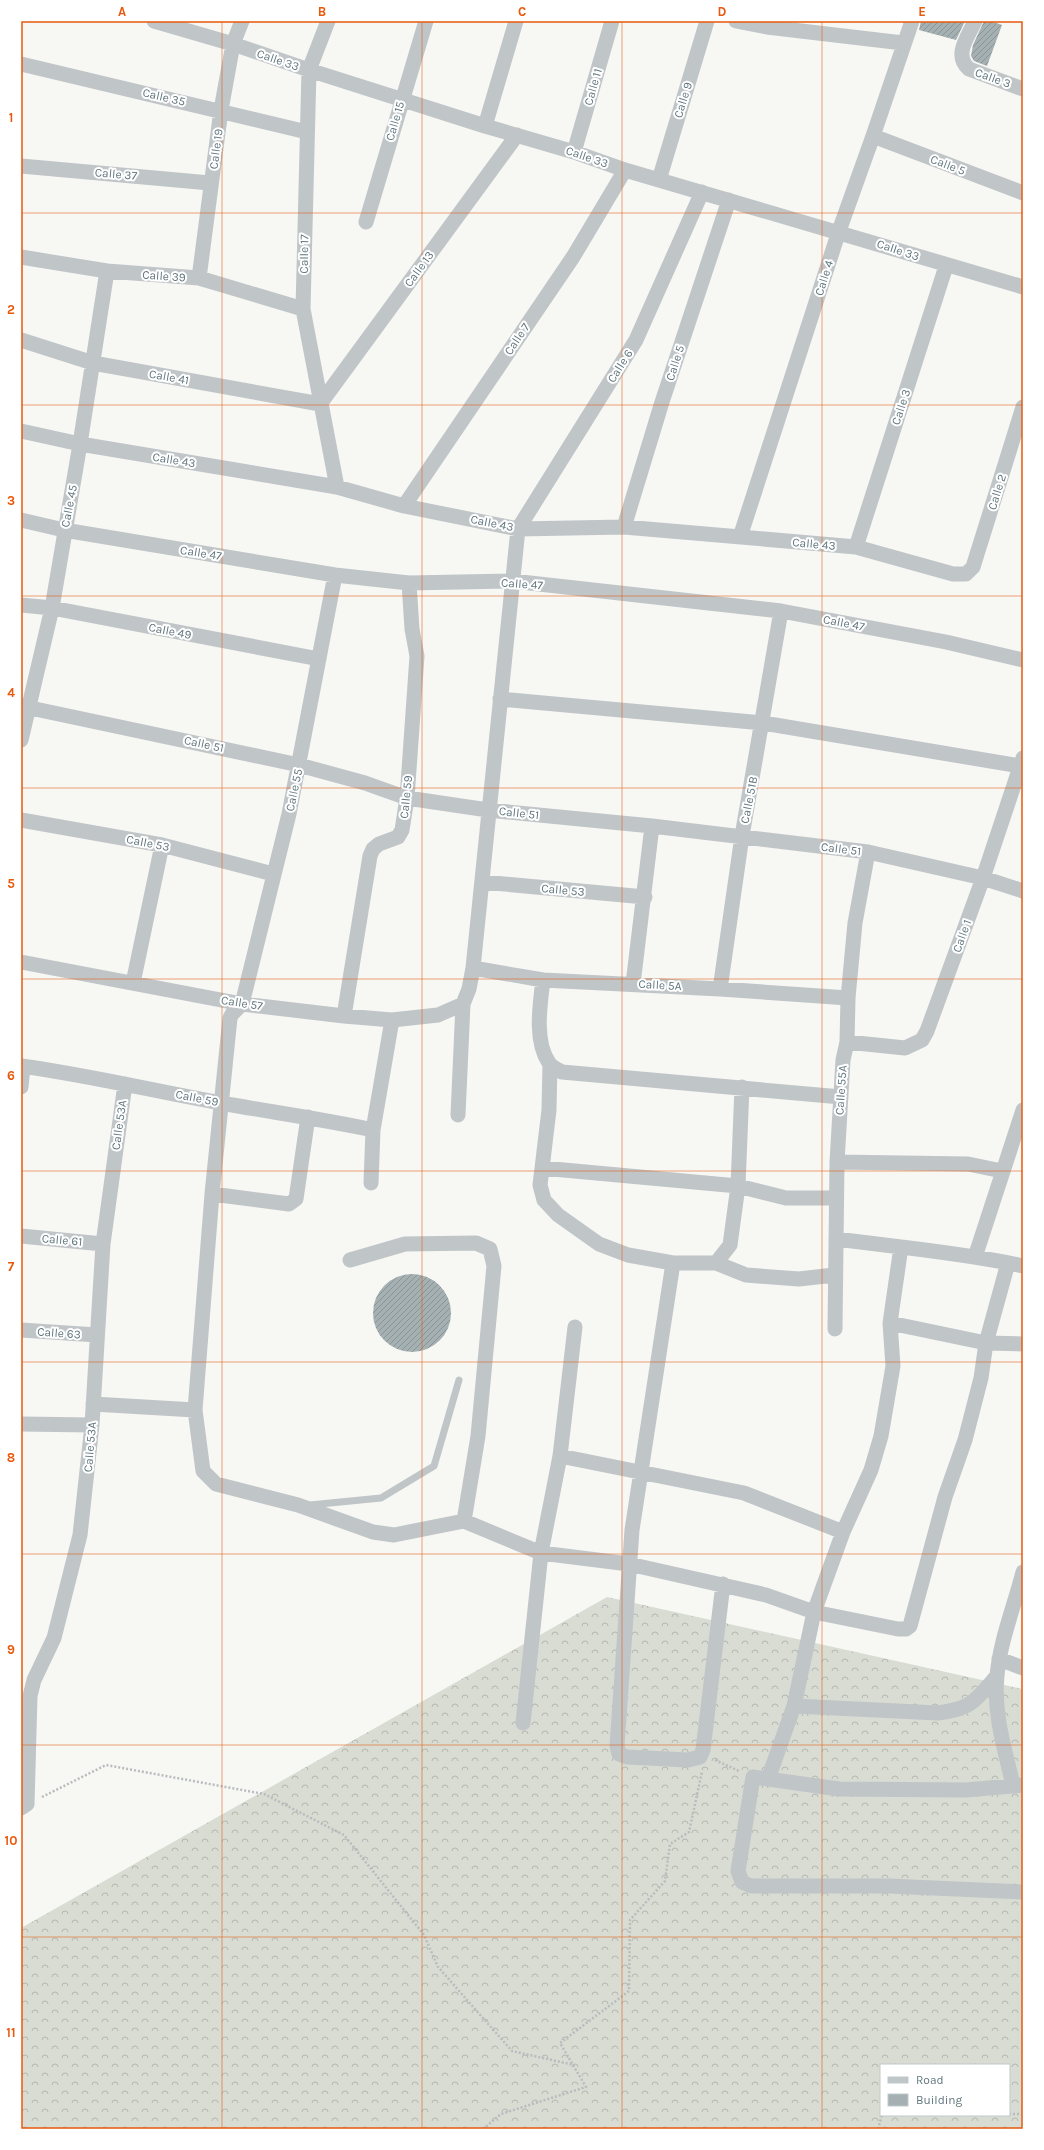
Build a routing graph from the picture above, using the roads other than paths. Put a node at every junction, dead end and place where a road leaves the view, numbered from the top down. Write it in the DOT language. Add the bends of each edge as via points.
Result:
graph roads {
  1 [pos="154,21"];
  2 [pos="242,21"];
  3 [pos="328,21"];
  4 [pos="426,21"];
  5 [pos="516,21"];
  6 [pos="612,21"];
  7 [pos="707,21"];
  8 [pos="736,21"];
  9 [pos="912,21"];
  10 [pos="974,21"];
  11 [pos="903,43"];
  12 [pos="233,44"];
  13 [pos="21,64"];
  14 [pos="309,70"];
  15 [pos="1023,89"];
  16 [pos="401,98"];
  17 [pos="221,110"];
  18 [pos="485,126"];
  19 [pos="307,132"];
  20 [pos="517,135"];
  21 [pos="874,136"];
  22 [pos="574,152"];
  23 [pos="21,166"];
  24 [pos="625,170"];
  25 [pos="659,180"];
  26 [pos="210,183"];
  27 [pos="702,192"];
  28 [pos="1023,194"];
  29 [pos="730,200"];
  30 [pos="366,222"];
  31 [pos="839,231"];
  32 [pos="21,257"];
  33 [pos="946,266"];
  34 [pos="107,271"];
  35 [pos="199,278"];
  36 [pos="1023,287"];
  37 [pos="303,309"];
  38 [pos="21,340"];
  39 [pos="93,363"];
  40 [pos="320,404"];
  41 [pos="1023,407"];
  42 [pos="21,431"];
  43 [pos="80,444"];
  44 [pos="337,487"];
  45 [pos="404,506"];
  46 [pos="21,520"];
  47 [pos="624,527"];
  48 [pos="518,529"];
  49 [pos="64,530"];
  50 [pos="740,537"];
  51 [pos="856,548"];
  52 [pos="966,574"];
  53 [pos="335,575"];
  54 [pos="512,581"];
  55 [pos="409,584"];
  56 [pos="21,605"];
  57 [pos="52,608"];
  58 [pos="781,611"];
  59 [pos="318,659"];
  60 [pos="1023,660"];
  61 [pos="500,699"];
  62 [pos="24,707"];
  63 [pos="763,723"];
  64 [pos="21,740"];
  65 [pos="1022,762"];
  66 [pos="299,764"];
  67 [pos="407,798"];
  68 [pos="488,810"];
  69 [pos="21,820"];
  70 [pos="652,826"];
  71 [pos="742,836"];
  72 [pos="162,845"];
  73 [pos="868,852"];
  74 [pos="273,874"];
  75 [pos="983,878"];
  76 [pos="482,882"];
  77 [pos="1023,891"];
  78 [pos="645,897"];
  79 [pos="21,962"];
  80 [pos="473,968"];
  81 [pos="543,980"];
  82 [pos="133,983"];
  83 [pos="633,984"];
  84 [pos="720,989"];
  85 [pos="848,998"];
  86 [pos="242,1004"];
  87 [pos="463,1004"];
  88 [pos="344,1016"];
  89 [pos="392,1020"];
  90 [pos="846,1042"];
  91 [pos="550,1064"];
  92 [pos="22,1066"];
  93 [pos="125,1084"];
  94 [pos="21,1087"];
  95 [pos="742,1087"];
  96 [pos="841,1097"];
  97 [pos="220,1103"];
  98 [pos="1023,1110"];
  99 [pos="458,1115"];
  100 [pos="308,1117"];
  101 [pos="373,1130"];
  102 [pos="1018,1142"];
  103 [pos="837,1162"];
  104 [pos="542,1168"];
  105 [pos="1002,1171"];
  106 [pos="371,1183"];
  107 [pos="738,1186"];
  108 [pos="212,1194"];
  109 [pos="836,1198"];
  110 [pos="21,1236"];
  111 [pos="836,1239"];
  112 [pos="103,1244"];
  113 [pos="901,1246"];
  114 [pos="975,1257"];
  115 [pos="350,1260"];
  116 [pos="673,1263"];
  117 [pos="716,1263"];
  118 [pos="1008,1263"];
  119 [pos="1023,1266"];
  120 [pos="834,1275"];
  121 [pos="890,1323"];
  122 [pos="575,1327"];
  123 [pos="835,1329"];
  124 [pos="21,1330"];
  125 [pos="97,1335"];
  126 [pos="986,1343"];
  127 [pos="1023,1344"];
  128 [pos="459,1380"];
  129 [pos="93,1404"];
  130 [pos="195,1410"];
  131 [pos="21,1424"];
  132 [pos="92,1425"];
  133 [pos="560,1456"];
  134 [pos="642,1474"];
  135 [pos="298,1505"];
  136 [pos="464,1522"];
  137 [pos="843,1532"];
  138 [pos="541,1553"];
  139 [pos="629,1564"];
  140 [pos="1023,1572"];
  141 [pos="723,1584"];
  142 [pos="814,1612"];
  143 [pos="1000,1659"];
  144 [pos="1023,1668"];
  145 [pos="996,1677"];
  146 [pos="794,1706"];
  147 [pos="523,1723"];
  148 [pos="768,1779"];
  149 [pos="1018,1785"];
  150 [pos="24,1806"];
  151 [pos="1023,1892"];
  1 -- 12 [label="street, Calle 33"];
  2 -- 12 [label="street, Calle 19"];
  3 -- 14 [label="street, Calle 17"];
  4 -- 16 [label="street, Calle 15"];
  5 -- 18 [label="street"];
  6 -- 22 [label="street, Calle 11"];
  7 -- 25 [label="street, Calle 9"];
  8 -- 11 [label="street"];
  9 -- 11 [label="street, Calle 4"];
  10 -- 15 [label="street, Calle 3" via="961,52 964,64 969,69"];
  11 -- 21 [label="street, Calle 4"];
  12 -- 14 [label="street, Calle 33"];
  12 -- 17 [label="street, Calle 19"];
  13 -- 17 [label="street, Calle 35"];
  14 -- 16 [label="street, Calle 33"];
  14 -- 19 [label="street, Calle 17"];
  16 -- 18 [label="street, Calle 33"];
  16 -- 30 [label="street, Calle 15"];
  17 -- 19 [label="street, Calle 35"];
  17 -- 26 [label="street, Calle 19"];
  18 -- 20 [label="street, Calle 33"];
  19 -- 37 [label="street, Calle 17"];
  20 -- 22 [label="street, Calle 33"];
  20 -- 40 [label="street, Calle 13"];
  21 -- 28 [label="street, Calle 5"];
  21 -- 31 [label="street, Calle 4"];
  22 -- 24 [label="street, Calle 33"];
  23 -- 26 [label="street, Calle 37"];
  24 -- 25 [label="street, Calle 33"];
  24 -- 45 [label="street, Calle 7" via="573,257"];
  25 -- 27 [label="street, Calle 33"];
  26 -- 35 [label="street, Calle 19"];
  27 -- 29 [label="street, Calle 33"];
  27 -- 48 [label="street, Calle 6" via="636,340"];
  29 -- 31 [label="street, Calle 33"];
  29 -- 47 [label="street, Calle 5" via="662,402"];
  31 -- 33 [label="street, Calle 33"];
  31 -- 50 [label="street, Calle 4"];
  32 -- 34 [label="street, Calle 39"];
  33 -- 36 [label="street, Calle 33"];
  33 -- 51 [label="street, Calle 3"];
  34 -- 35 [label="street, Calle 39"];
  34 -- 39 [label="street, Calle 45"];
  35 -- 37 [label="street, Calle 39"];
  37 -- 40 [label="street, Calle 17"];
  38 -- 39 [label="street, Calle 41"];
  39 -- 40 [label="street, Calle 41"];
  39 -- 43 [label="street, Calle 45"];
  40 -- 44 [label="street, Calle 17"];
  41 -- 52 [label="street, Calle 2" via="973,567"];
  42 -- 43 [label="street, Calle 43"];
  43 -- 44 [label="street, Calle 43"];
  43 -- 49 [label="street, Calle 45"];
  44 -- 45 [label="street, Calle 43"];
  45 -- 48 [label="street, Calle 43"];
  46 -- 49 [label="street, Calle 47"];
  47 -- 48 [label="street, Calle 43"];
  47 -- 50 [label="street, Calle 43"];
  48 -- 54 [label="street"];
  49 -- 53 [label="street, Calle 47"];
  49 -- 57 [label="street, Calle 45"];
  50 -- 51 [label="street, Calle 43"];
  51 -- 52 [label="street, Calle 43" via="953,574"];
  53 -- 55 [label="street, Calle 47"];
  53 -- 59 [label="street, Calle 55"];
  54 -- 55 [label="street, Calle 47"];
  54 -- 58 [label="street, Calle 47"];
  54 -- 61 [label="street"];
  55 -- 67 [label="street, Calle 59" via="417,656"];
  56 -- 57 [label="street, Calle 49"];
  57 -- 59 [label="street, Calle 49"];
  57 -- 62 [label="street, Calle 45"];
  58 -- 60 [label="street, Calle 47" via="946,642"];
  58 -- 63 [label="street, Calle 51B"];
  59 -- 66 [label="street, Calle 55"];
  61 -- 63 [label="street"];
  61 -- 68 [label="street"];
  62 -- 64 [label="street, Calle 45"];
  62 -- 66 [label="street, Calle 51"];
  63 -- 65 [label="street"];
  63 -- 71 [label="street, Calle 51B"];
  65 -- 75 [label="street, Calle 1"];
  66 -- 67 [label="street, Calle 51"];
  66 -- 74 [label="street, Calle 55"];
  67 -- 68 [label="street, Calle 51"];
  67 -- 88 [label="street, Calle 59" via="402,830 398,837 379,844 370,856"];
  68 -- 70 [label="street, Calle 51"];
  68 -- 76 [label="street"];
  69 -- 72 [label="street, Calle 53"];
  70 -- 71 [label="street, Calle 51"];
  70 -- 78 [label="street"];
  71 -- 73 [label="street, Calle 51"];
  71 -- 84 [label="street, Calle 51B"];
  72 -- 74 [label="street, Calle 53"];
  72 -- 82 [label="street"];
  73 -- 75 [label="street, Calle 51"];
  73 -- 85 [label="street, Calle 55A" via="855,923"];
  74 -- 86 [label="street, Calle 55"];
  75 -- 77 [label="street, Calle 51"];
  75 -- 90 [label="street, Calle 1" via="922,1040 905,1048"];
  76 -- 78 [label="street, Calle 53"];
  76 -- 80 [label="street"];
  78 -- 83 [label="street"];
  79 -- 82 [label="street, Calle 57"];
  80 -- 81 [label="street, Calle 5A"];
  80 -- 87 [label="street"];
  81 -- 83 [label="street, Calle 5A"];
  81 -- 91 [label="street" via="540,1025 543,1051"];
  82 -- 86 [label="street, Calle 57"];
  83 -- 84 [label="street, Calle 5A"];
  84 -- 85 [label="street, Calle 5A"];
  85 -- 90 [label="street, Calle 55A"];
  86 -- 88 [label="street, Calle 57"];
  86 -- 97 [label="street" via="230,1018"];
  87 -- 89 [label="street, Calle 57" via="438,1015"];
  87 -- 99 [label="street"];
  88 -- 89 [label="street, Calle 57"];
  89 -- 101 [label="street"];
  90 -- 96 [label="street, Calle 55A"];
  91 -- 95 [label="street" via="562,1072"];
  91 -- 104 [label="street"];
  92 -- 93 [label="street, Calle 59"];
  92 -- 94 [label="street"];
  93 -- 97 [label="street, Calle 59"];
  93 -- 112 [label="street, Calle 53A"];
  95 -- 96 [label="street"];
  95 -- 107 [label="street"];
  96 -- 103 [label="street, Calle 55A"];
  97 -- 100 [label="street, Calle 59"];
  97 -- 108 [label="street"];
  98 -- 102 [label="street"];
  100 -- 101 [label="street, Calle 59"];
  100 -- 108 [label="street" via="296,1199 293,1203"];
  101 -- 106 [label="street"];
  102 -- 105 [label="street"];
  103 -- 105 [label="street" via="968,1164"];
  103 -- 109 [label="street, Calle 55A"];
  104 -- 107 [label="street"];
  104 -- 116 [label="street" via="540,1185 544,1200 575,1228 599,1244 628,1255"];
  105 -- 114 [label="street"];
  107 -- 109 [label="street" via="786,1198"];
  107 -- 117 [label="street" via="730,1245"];
  108 -- 130 [label="street"];
  109 -- 111 [label="street, Calle 55A"];
  110 -- 112 [label="street, Calle 61"];
  111 -- 113 [label="street"];
  111 -- 120 [label="street, Calle 55A"];
  112 -- 125 [label="street, Calle 53A"];
  113 -- 114 [label="street"];
  113 -- 121 [label="street"];
  114 -- 118 [label="street"];
  115 -- 136 [label="street" via="405,1244 476,1243 490,1249 494,1266 479,1428"];
  116 -- 117 [label="street"];
  116 -- 134 [label="street"];
  117 -- 120 [label="street" via="746,1275 799,1279"];
  118 -- 119 [label="street"];
  118 -- 126 [label="street"];
  120 -- 123 [label="street, Calle 55A"];
  121 -- 126 [label="street"];
  121 -- 137 [label="street" via="893,1366 881,1436 871,1470"];
  122 -- 133 [label="street"];
  124 -- 125 [label="street, Calle 63"];
  125 -- 129 [label="street, Calle 53A"];
  126 -- 127 [label="street"];
  126 -- 142 [label="street" via="981,1378 965,1440 945,1497 910,1626 898,1629"];
  128 -- 135 [label="lane" via="434,1466 381,1498"];
  129 -- 130 [label="street"];
  129 -- 132 [label="street, Calle 53A"];
  130 -- 135 [label="street" via="203,1471 216,1484"];
  131 -- 132 [label="street"];
  132 -- 150 [label="street, Calle 53A" via="80,1535 54,1638 34,1680 30,1696"];
  133 -- 134 [label="street"];
  133 -- 138 [label="street"];
  134 -- 137 [label="street" via="744,1493"];
  134 -- 139 [label="street"];
  135 -- 136 [label="street" via="373,1532 394,1535"];
  136 -- 138 [label="street"];
  137 -- 142 [label="street"];
  138 -- 139 [label="street"];
  138 -- 147 [label="street"];
  139 -- 141 [label="street"];
  139 -- 141 [label="street" via="616,1746 619,1754 627,1758 688,1760 700,1757 703,1750"];
  140 -- 143 [label="street" via="1002,1643"];
  141 -- 142 [label="street" via="766,1595"];
  142 -- 146 [label="street"];
  143 -- 144 [label="street"];
  143 -- 145 [label="street"];
  145 -- 146 [label="street" via="974,1702 959,1710 938,1713"];
  145 -- 149 [label="street" via="998,1720"];
  146 -- 148 [label="street"];
  148 -- 149 [label="street" via="838,1789 966,1790"];
  148 -- 151 [label="street" via="753,1777 738,1871 742,1882 750,1886 889,1886"];
}
